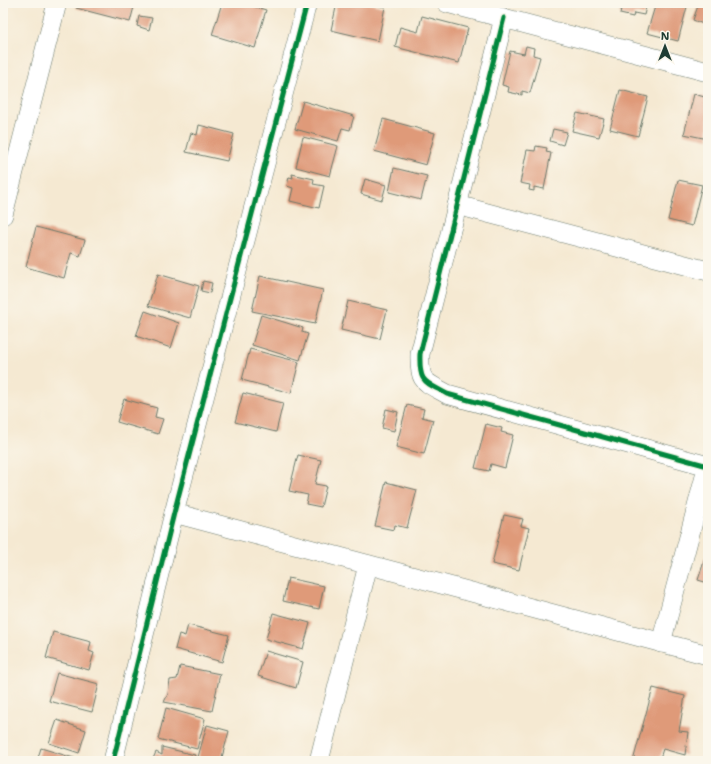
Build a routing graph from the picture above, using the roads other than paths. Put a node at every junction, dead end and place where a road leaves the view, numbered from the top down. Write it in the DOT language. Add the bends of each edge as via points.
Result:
graph roads {
  1 [pos="57,3"];
  2 [pos="307,3"];
  3 [pos="447,3"];
  4 [pos="504,18"];
  5 [pos="708,72"];
  6 [pos="457,205"];
  7 [pos="3,216"];
  8 [pos="708,271"];
  9 [pos="708,465"];
  10 [pos="174,513"];
  11 [pos="368,565"];
  12 [pos="661,643"];
  13 [pos="708,656"];
  14 [pos="113,761"];
  15 [pos="319,761"];
  1 -- 7 [label="street"];
  2 -- 10 [label="street"];
  3 -- 4 [label="street"];
  4 -- 5 [label="street"];
  4 -- 6 [label="street"];
  6 -- 8 [label="street"];
  6 -- 9 [label="street" via="420,354 420,370 424,380 447,394"];
  9 -- 12 [label="street"];
  10 -- 11 [label="street"];
  10 -- 14 [label="street"];
  11 -- 12 [label="street"];
  11 -- 15 [label="street"];
  12 -- 13 [label="street"];
}
